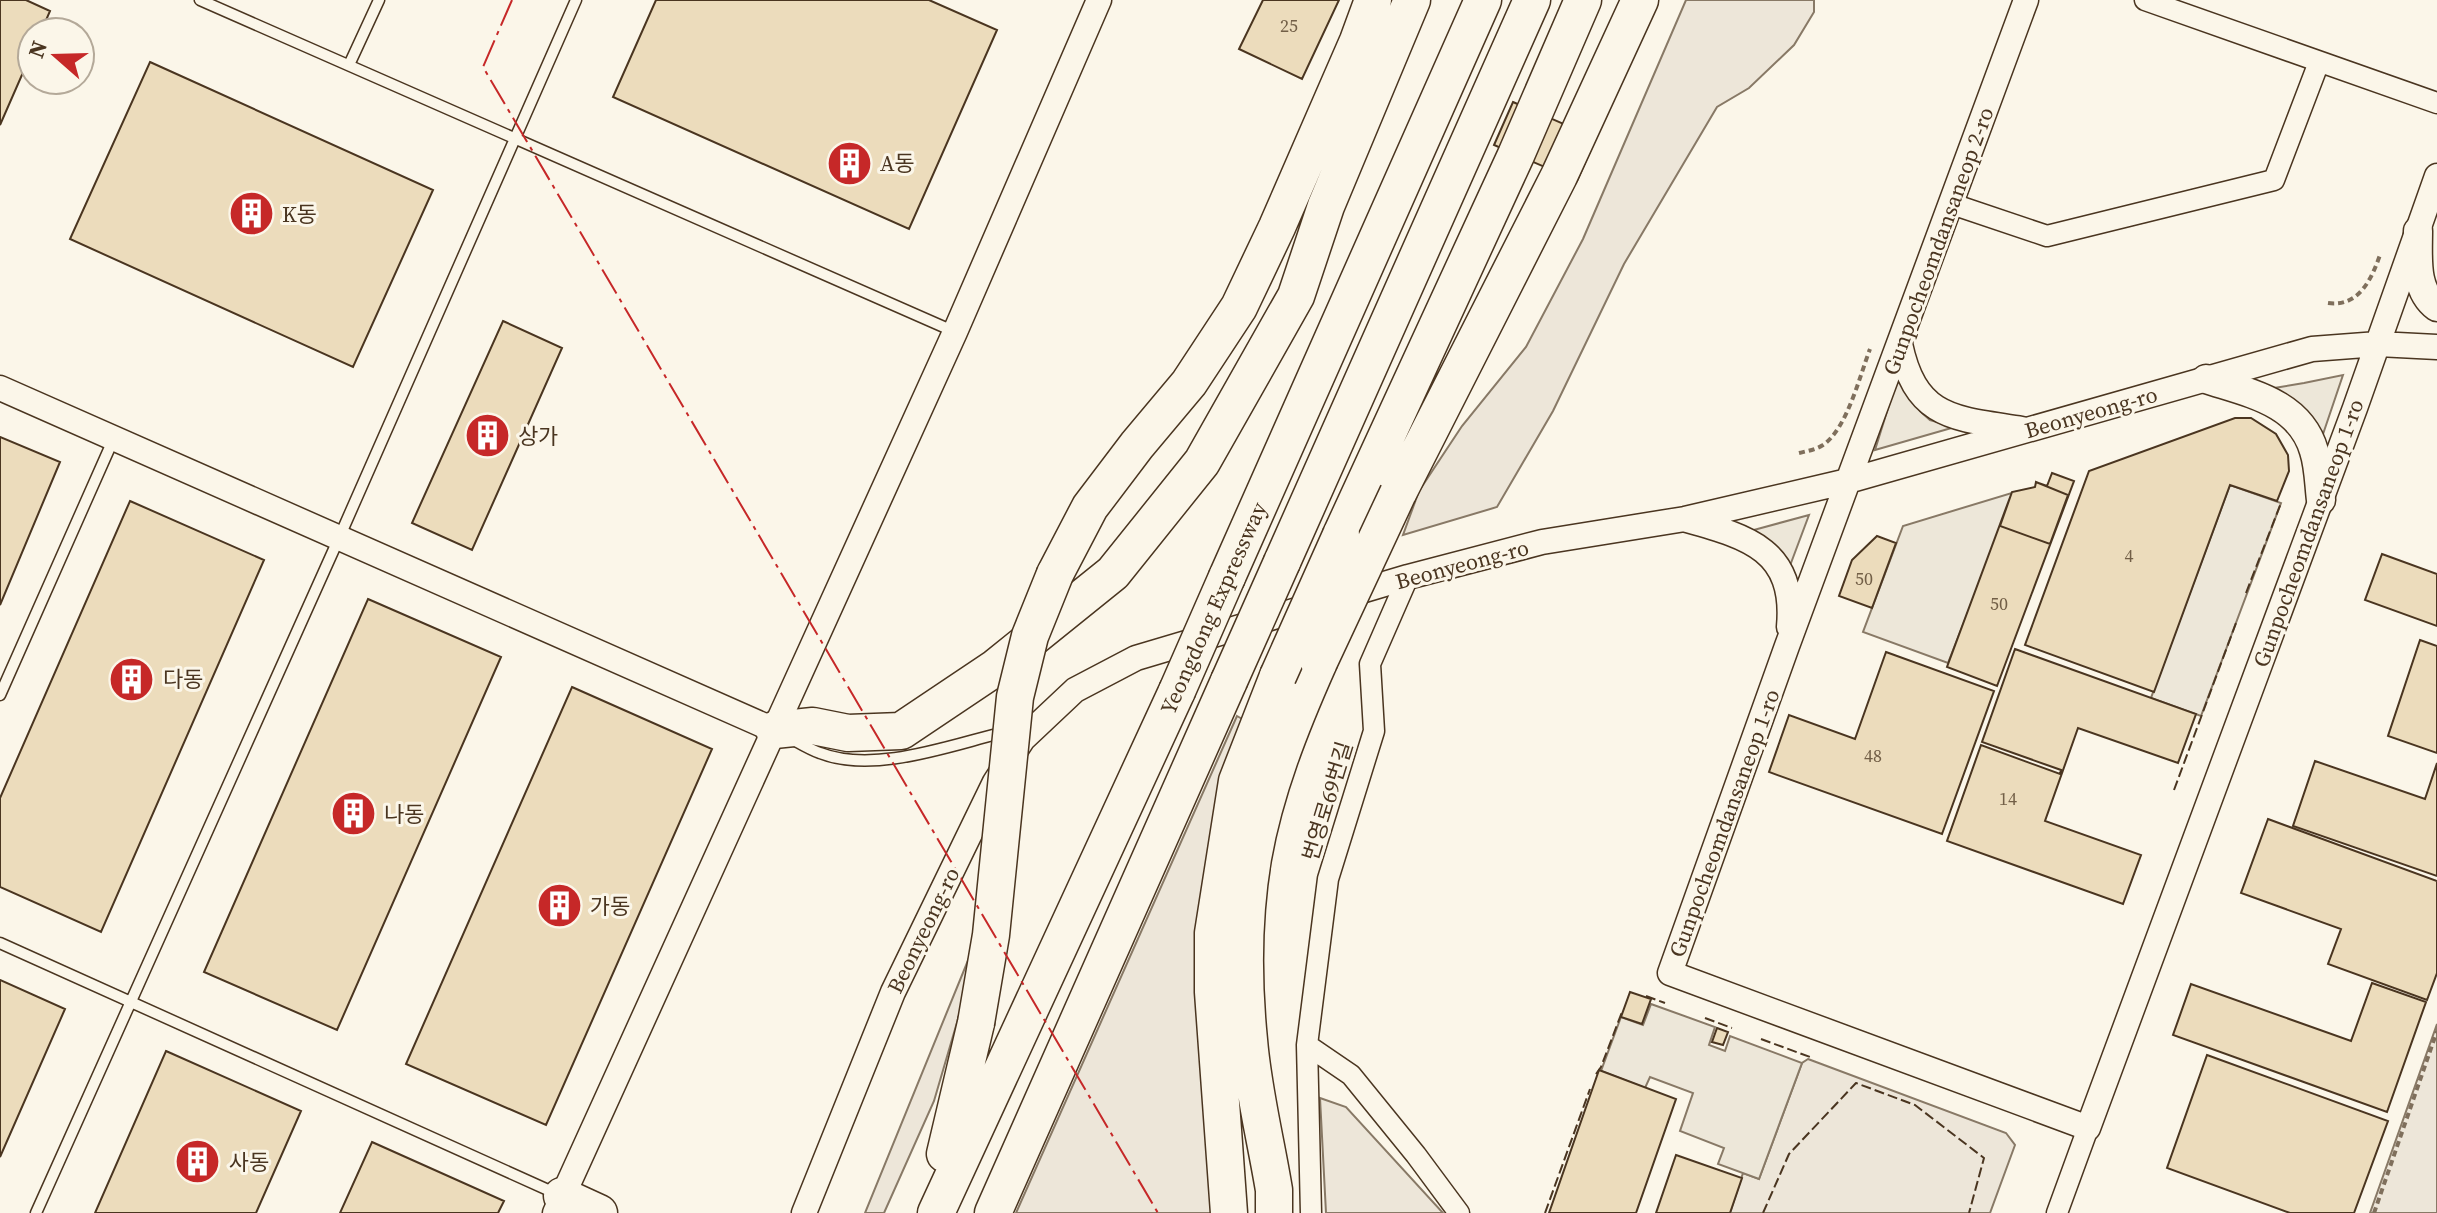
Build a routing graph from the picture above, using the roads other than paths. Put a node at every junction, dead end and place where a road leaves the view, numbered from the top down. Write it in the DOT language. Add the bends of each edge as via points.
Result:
graph roads {
  1 [pos="200,0"];
  2 [pos="379,0"];
  3 [pos="576,0"];
  4 [pos="1099,0"];
  5 [pos="1373,0"];
  6 [pos="1412,0"];
  7 [pos="1483,0"];
  8 [pos="1532,0"];
  9 [pos="1583,0"];
  10 [pos="1640,0"];
  11 [pos="2026,0"];
  12 [pos="2145,0"];
  13 [pos="2319,62"];
  14 [pos="349,65"];
  15 [pos="2437,103"];
  16 [pos="516,139"];
  17 [pos="2437,176"];
  18 [pos="1952,204"];
  19 [pos="2418,231"];
  20 [pos="2437,307"];
  21 [pos="955,332"];
  22 [pos="1900,344"];
  23 [pos="2378,344"];
  24 [pos="2437,347"];
  25 [pos="2206,379"];
  26 [pos="0,388"];
  27 [pos="2028,431"];
  28 [pos="114,438"];
  29 [pos="1848,481"];
  30 [pos="2321,500"];
  31 [pos="1685,519"];
  32 [pos="339,538"];
  33 [pos="1408,577"];
  34 [pos="1787,646"];
  35 [pos="0,695"];
  36 [pos="774,730"];
  37 [pos="1023,739"];
  38 [pos="0,943"];
  39 [pos="132,1001"];
  40 [pos="1307,1045"];
  41 [pos="2088,1128"];
  42 [pos="559,1204"];
  43 [pos="36,1213"];
  44 [pos="599,1213"];
  45 [pos="804,1213"];
  46 [pos="933,1213"];
  47 [pos="993,1213"];
  48 [pos="1229,1213"];
  49 [pos="1274,1213"];
  50 [pos="1311,1213"];
  51 [pos="1459,1213"];
  52 [pos="2057,1213"];
  1 -- 14 [label="lane"];
  2 -- 14 [label="lane"];
  3 -- 16 [label="lane"];
  4 -- 21 [label="street"];
  5 -- 46 [label="highway, bridge" via="1239,307 1189,383 1090,507 1030,636 1015,697 991,935"];
  6 -- 36 [label="highway" via="1326,206 1296,296 1202,462 1113,573 995,668 901,731 848,733 813,726"];
  7 -- 46 [label="highway, Yeongdong Expressway, bridge" via="1177,691"];
  8 -- 47 [label="highway, Yeongdong Expressway, bridge"];
  9 -- 48 [label="highway, bridge" via="1278,676 1237,781 1213,933"];
  10 -- 49 [label="highway, bridge" via="1559,176 1398,493 1319,662 1271,783 1253,858 1245,978"];
  11 -- 18 [label="street, Gunpocheomdansaneop 2-ro"];
  12 -- 13 [label="street"];
  13 -- 15 [label="street"];
  13 -- 18 [label="street" via="2274,180 2047,236"];
  14 -- 16 [label="lane"];
  16 -- 21 [label="lane"];
  16 -- 32 [label="lane"];
  17 -- 19 [label="street"];
  18 -- 22 [label="street, Gunpocheomdansaneop 2-ro"];
  19 -- 20 [label="main road" via="2423,293"];
  19 -- 23 [label="street"];
  21 -- 36 [label="street"];
  22 -- 27 [label="street" via="1918,394 1932,405 1961,419"];
  22 -- 29 [label="street, Gunpocheomdansaneop 2-ro"];
  23 -- 24 [label="street, Beonyeong-ro"];
  23 -- 25 [label="street, Beonyeong-ro" via="2312,349"];
  23 -- 30 [label="street, Gunpocheomdansaneop 1-ro"];
  25 -- 27 [label="street, Beonyeong-ro"];
  25 -- 30 [label="main road" via="2261,397 2300,421 2315,453"];
  26 -- 28 [label="street"];
  27 -- 29 [label="street, Beonyeong-ro"];
  28 -- 32 [label="street"];
  28 -- 35 [label="lane"];
  29 -- 31 [label="street, Beonyeong-ro"];
  29 -- 34 [label="street, Gunpocheomdansaneop 1-ro"];
  30 -- 41 [label="street, Gunpocheomdansaneop 1-ro"];
  31 -- 33 [label="street, Beonyeong-ro" via="1542,542"];
  31 -- 34 [label="street" via="1738,534 1773,558 1787,592"];
  32 -- 36 [label="street"];
  32 -- 39 [label="lane"];
  33 -- 37 [label="street, Beonyeong-ro" via="1136,658 1075,690"];
  33 -- 40 [label="street, 번영로69번길" via="1370,664 1374,731 1328,879"];
  34 -- 41 [label="street, Gunpocheomdansaneop 1-ro" via="1670,973"];
  36 -- 37 [label="lane" via="822,754 862,760 993,735"];
  36 -- 42 [label="street"];
  37 -- 45 [label="street, Beonyeong-ro" via="995,782 893,992"];
  38 -- 39 [label="lane"];
  39 -- 42 [label="lane"];
  39 -- 43 [label="lane"];
  40 -- 50 [label="street, 번영로69번길"];
  40 -- 51 [label="street" via="1351,1075"];
  41 -- 52 [label="street, Gunpocheomdansaneop 1-ro"];
  42 -- 44 [label="highway"];
}
